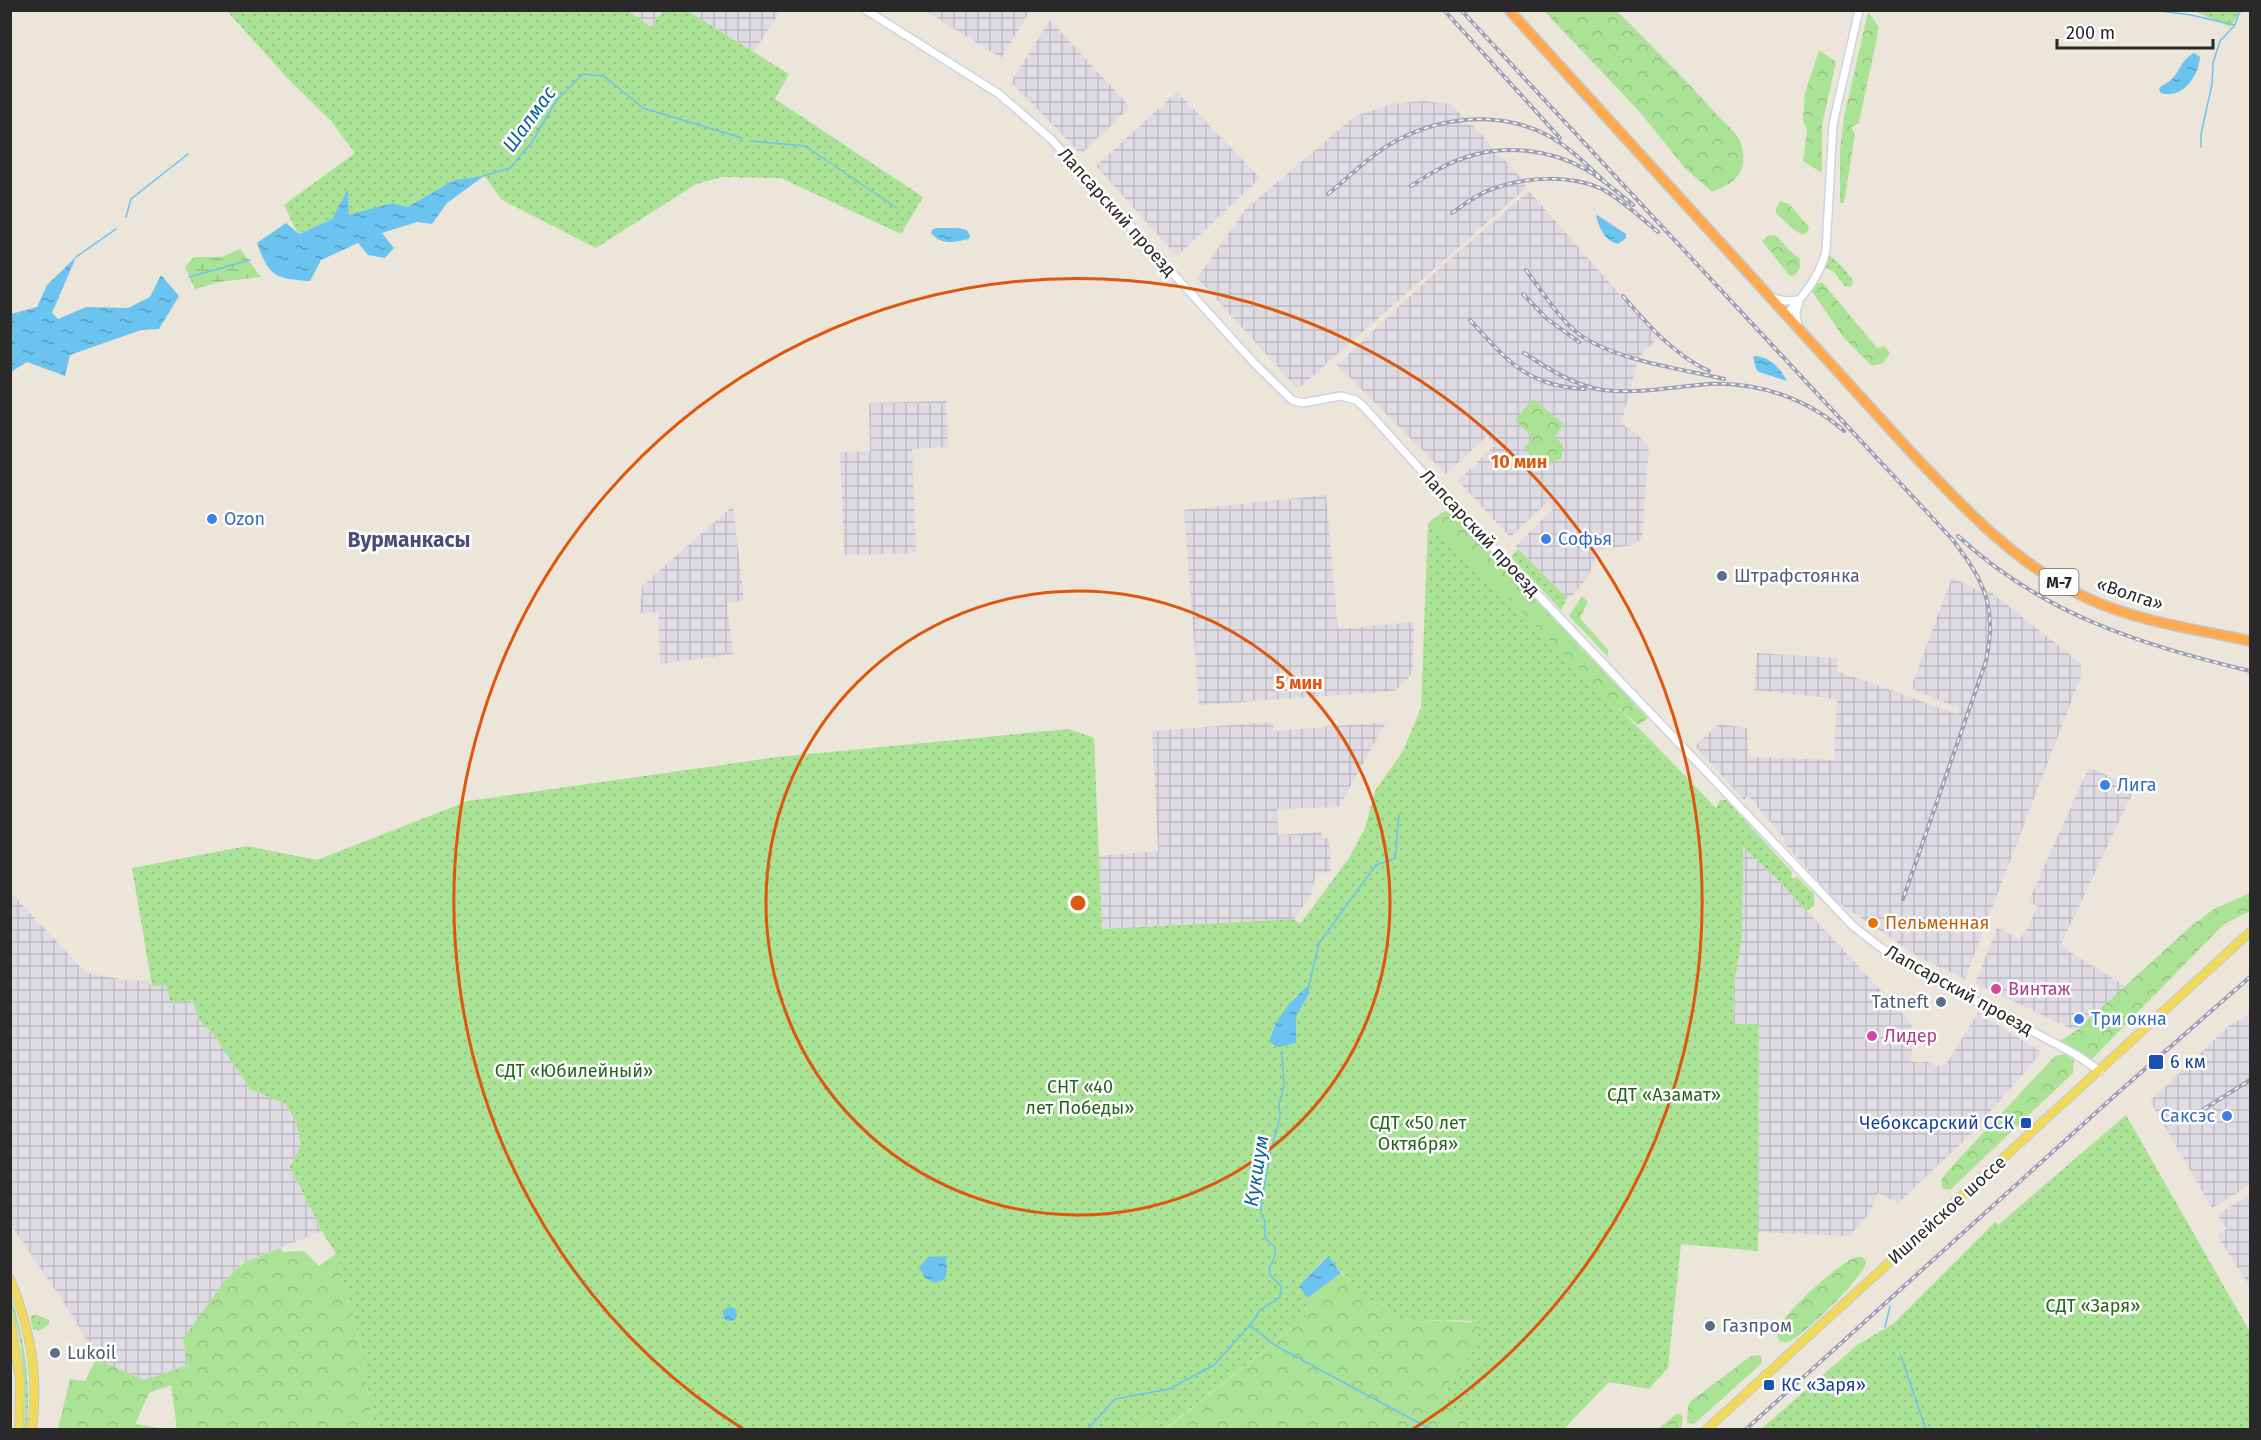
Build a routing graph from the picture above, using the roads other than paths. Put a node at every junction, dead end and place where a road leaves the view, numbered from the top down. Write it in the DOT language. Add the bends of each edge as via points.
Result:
graph roads {
  1 [pos="866,10"];
  2 [pos="1509,10"];
  3 [pos="1859,10"];
  4 [pos="1770,297"];
  5 [pos="1799,300"];
  6 [pos="1785,315"];
  7 [pos="1798,329"];
  8 [pos="2250,641"];
  9 [pos="2250,932"];
  10 [pos="2100,1071"];
  11 [pos="10,1279"];
  12 [pos="10,1319"];
  13 [pos="19,1430"];
  14 [pos="32,1430"];
  15 [pos="1707,1430"];
  1 -- 10 [label="street, Лапсарский проезд" via="999,94 1051,139 1292,400 1303,403 1341,396 1364,407 1853,926 1884,950"];
  2 -- 4 [label="highway, «Волга»"];
  3 -- 5 [label="street" via="1833,124 1826,250 1819,273"];
  4 -- 5 [label="street"];
  4 -- 6 [label="highway, «Волга»"];
  5 -- 6 [label="street"];
  5 -- 7 [label="street"];
  6 -- 7 [label="highway, «Волга»"];
  7 -- 8 [label="highway, «Волга» / М-7" via="1959,503 2043,573 2087,598 2127,614"];
  9 -- 10 [label="main road, Ишлейское шоссе"];
  10 -- 15 [label="main road, Ишлейское шоссе"];
  11 -- 14 [label="main road" via="31,1350"];
  12 -- 13 [label="main road" via="20,1380"];
}
